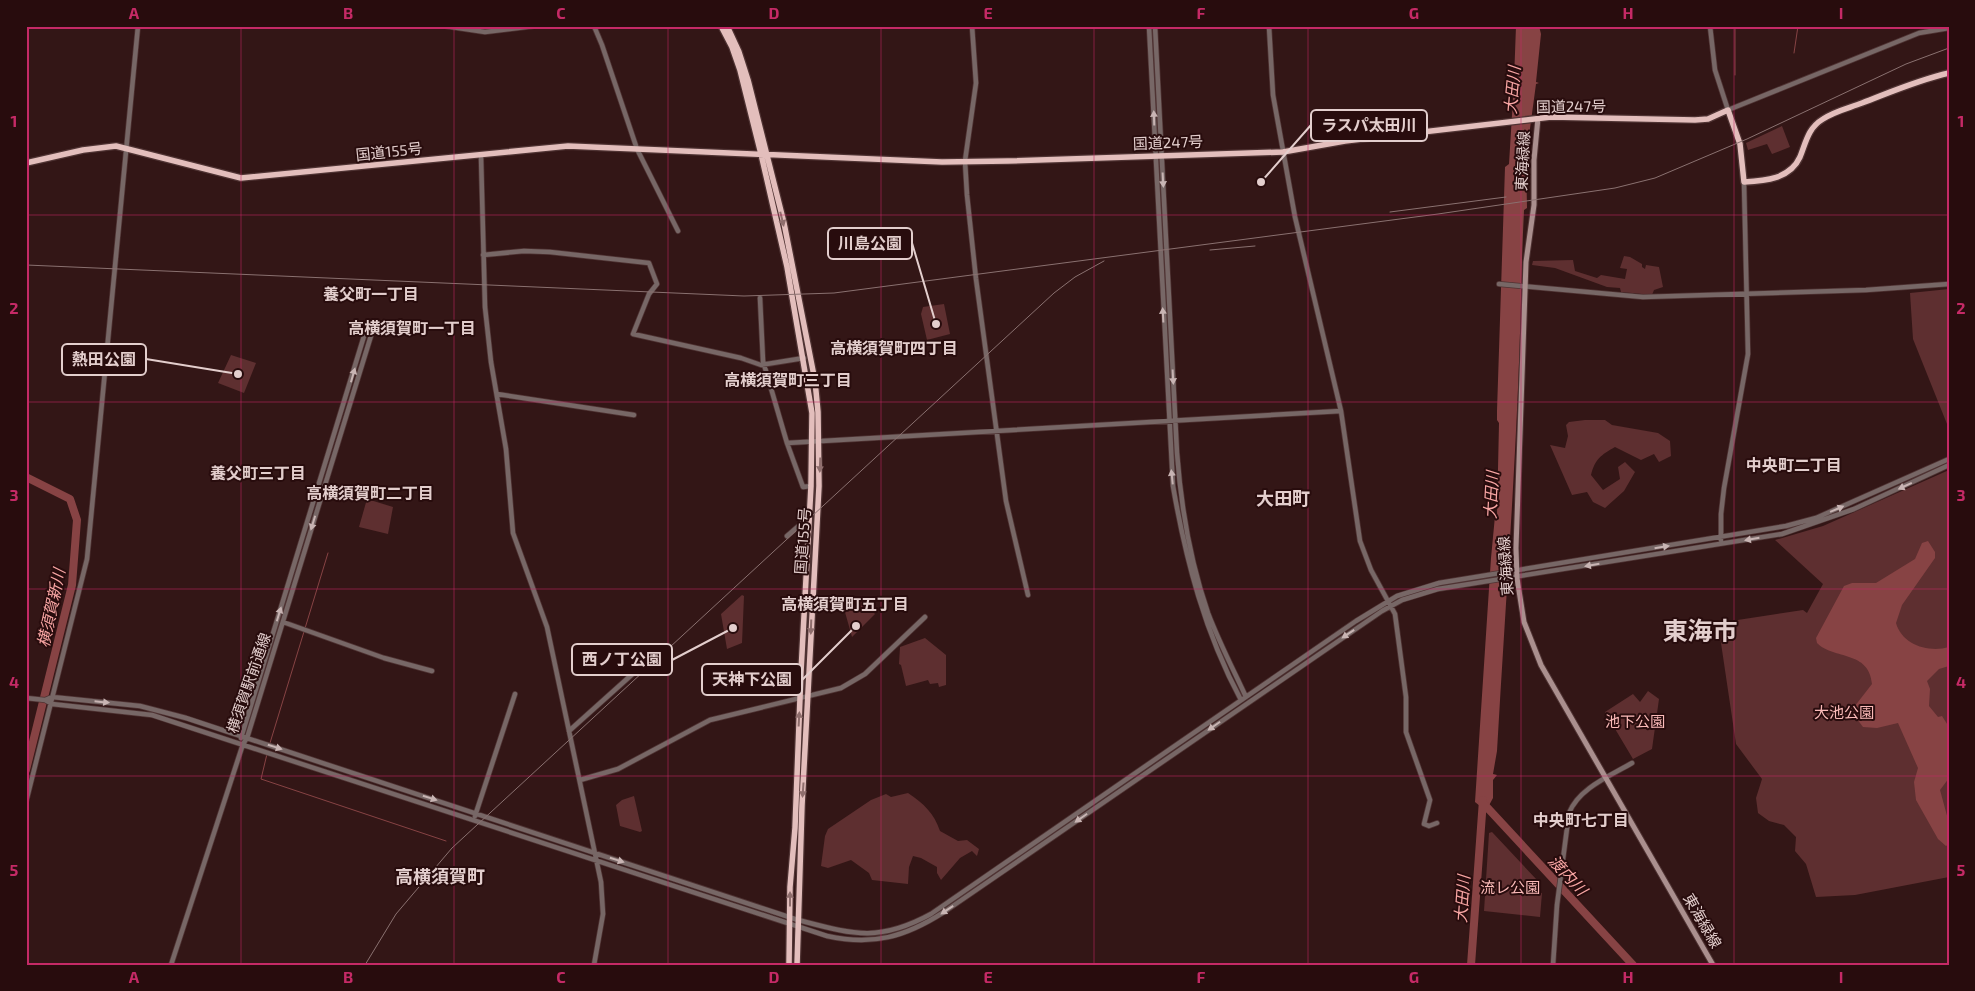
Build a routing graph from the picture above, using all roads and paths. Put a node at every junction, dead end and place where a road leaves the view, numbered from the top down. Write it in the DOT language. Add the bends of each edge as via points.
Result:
graph roads {
  1 [pos="138,26"];
  2 [pos="445,26"];
  3 [pos="534,26"];
  4 [pos="594,26"];
  5 [pos="721,26"];
  6 [pos="727,26"];
  7 [pos="972,26"];
  8 [pos="1149,26"];
  9 [pos="1155,26"];
  10 [pos="1269,26"];
  11 [pos="1710,26"];
  12 [pos="1949,28"];
  13 [pos="1949,73"];
  14 [pos="1728,110"];
  15 [pos="1535,119"];
  16 [pos="126,147"];
  17 [pos="637,149"];
  18 [pos="1283,152"];
  19 [pos="763,154"];
  20 [pos="481,156"];
  21 [pos="1158,157"];
  22 [pos="965,161"];
  23 [pos="26,163"];
  24 [pos="1744,182"];
  25 [pos="678,232"];
  26 [pos="483,255"];
  27 [pos="1500,284"];
  28 [pos="1949,284"];
  29 [pos="1524,285"];
  30 [pos="1747,294"];
  31 [pos="760,298"];
  32 [pos="368,323"];
  33 [pos="374,326"];
  34 [pos="804,358"];
  35 [pos="764,365"];
  36 [pos="497,394"];
  37 [pos="1341,411"];
  38 [pos="634,415"];
  39 [pos="1168,420"];
  40 [pos="1176,420"];
  41 [pos="997,430"];
  42 [pos="813,441"];
  43 [pos="820,441"];
  44 [pos="787,443"];
  45 [pos="1949,459"];
  46 [pos="1949,465"];
  47 [pos="812,486"];
  48 [pos="808,516"];
  49 [pos="787,536"];
  50 [pos="1721,538"];
  51 [pos="1722,544"];
  52 [pos="1513,571"];
  53 [pos="1517,578"];
  54 [pos="1028,595"];
  55 [pos="1391,603"];
  56 [pos="926,617"];
  57 [pos="283,622"];
  58 [pos="647,661"];
  59 [pos="432,671"];
  60 [pos="515,694"];
  61 [pos="808,696"];
  62 [pos="53,697"];
  63 [pos="26,698"];
  64 [pos="1243,698"];
  65 [pos="800,699"];
  66 [pos="43,700"];
  67 [pos="1247,703"];
  68 [pos="52,704"];
  69 [pos="569,731"];
  70 [pos="241,736"];
  71 [pos="246,738"];
  72 [pos="242,744"];
  73 [pos="1632,762"];
  74 [pos="1606,779"];
  75 [pos="580,780"];
  76 [pos="26,802"];
  77 [pos="476,814"];
  78 [pos="474,819"];
  79 [pos="1437,823"];
  80 [pos="594,852"];
  81 [pos="596,860"];
  82 [pos="790,916"];
  83 [pos="798,920"];
  84 [pos="790,924"];
  85 [pos="798,927"];
  86 [pos="170,965"];
  87 [pos="594,965"];
  88 [pos="789,965"];
  89 [pos="797,965"];
  90 [pos="1553,965"];
  91 [pos="1713,965"];
  1 -- 16 [label="street"];
  2 -- 3 [label="street" via="485,32"];
  4 -- 17 [label="street"];
  5 -- 19 [label="highway, 国道155号" via="740,70"];
  6 -- 19 [label="highway, 国道155号" via="739,52"];
  7 -- 22 [label="street" via="976,83"];
  21 -- 8 [label="street, one-way"];
  9 -- 21 [label="street"];
  10 -- 18 [label="street" via="1273,96"];
  11 -- 14 [label="street" via="1715,70"];
  12 -- 14 [label="street" via="1919,33"];
  13 -- 24 [label="highway" via="1912,82 1824,118 1808,135 1800,156 1788,172 1772,179"];
  14 -- 15 [label="highway, 国道247号" via="1688,121 1590,117"];
  14 -- 24 [label="highway" via="1740,144"];
  15 -- 18 [label="highway, 国道247号" via="1354,140"];
  15 -- 29 [label="main road, 東海緑線" via="1534,205"];
  16 -- 20 [label="highway, 国道155号" via="242,178"];
  16 -- 23 [label="highway, 国道155号" via="83,150"];
  16 -- 62 [label="street" via="89,540"];
  17 -- 19 [label="highway, 国道155号"];
  17 -- 20 [label="highway, 国道155号" via="568,146"];
  17 -- 25 [label="street"];
  18 -- 21 [label="highway, 国道247号"];
  18 -- 37 [label="street" via="1300,242"];
  19 -- 22 [label="highway, 国道247号"];
  19 -- 34 [label="highway, 国道155号"];
  19 -- 43 [label="highway, 国道155号, one-way" via="784,223 815,381"];
  20 -- 26 [label="street"];
  21 -- 22 [label="highway, 国道247号"];
  39 -- 21 [label="street, one-way"];
  21 -- 40 [label="street, one-way"];
  22 -- 41 [label="street" via="974,267"];
  24 -- 30 [label="street"];
  26 -- 35 [label="street" via="524,250 649,263 657,284 649,294 633,334"];
  26 -- 36 [label="street" via="485,307"];
  27 -- 29 [label="street"];
  28 -- 30 [label="street"];
  29 -- 30 [label="street" via="1643,297"];
  29 -- 52 [label="main road, 東海緑線"];
  30 -- 50 [label="street" via="1748,354 1724,488"];
  31 -- 35 [label="street"];
  70 -- 32 [label="street, 横須賀駅前通線, one-way"];
  33 -- 57 [label="street, 横須賀駅前通線, one-way"];
  34 -- 35 [label="street"];
  34 -- 42 [label="highway, 国道155号"];
  35 -- 44 [label="street"];
  36 -- 38 [label="street"];
  36 -- 69 [label="street" via="506,449 513,533 547,627"];
  37 -- 40 [label="street"];
  37 -- 55 [label="street" via="1360,541 1371,570"];
  39 -- 40 [label="street"];
  39 -- 41 [label="street"];
  64 -- 39 [label="street, one-way" via="1212,637 1186,555 1173,486"];
  40 -- 64 [label="street" via="1182,511 1195,570 1208,614"];
  41 -- 43 [label="street"];
  41 -- 54 [label="street" via="1006,500"];
  42 -- 43 [label="street"];
  42 -- 44 [label="street"];
  42 -- 47 [label="highway, 国道155号"];
  43 -- 61 [label="highway, 国道155号, one-way"];
  44 -- 47 [label="street" via="803,487"];
  50 -- 45 [label="street, one-way" via="1816,518"];
  46 -- 51 [label="street, one-way" via="1819,523 1782,534"];
  47 -- 48 [label="highway, 国道155号"];
  48 -- 49 [label="street"];
  48 -- 65 [label="highway, 国道155号"];
  50 -- 51 [label="street"];
  52 -- 50 [label="street, one-way"];
  51 -- 53 [label="street, one-way"];
  52 -- 53 [label="main road, 東海緑線"];
  52 -- 55 [label="street" via="1410,590"];
  53 -- 55 [label="street" via="1425,592"];
  53 -- 74 [label="main road, 東海緑線" via="1524,622 1534,651"];
  55 -- 64 [label="street"];
  55 -- 67 [label="street, one-way"];
  55 -- 79 [label="street" via="1406,697 1406,732 1430,800 1424,824"];
  56 -- 61 [label="street" via="856,680 834,690"];
  57 -- 59 [label="street" via="384,658"];
  57 -- 71 [label="street, 横須賀駅前通線"];
  58 -- 69 [label="street"];
  60 -- 77 [label="street"];
  61 -- 65 [label="street"];
  61 -- 83 [label="highway, 国道155号, one-way"];
  62 -- 66 [label="street"];
  62 -- 68 [label="street"];
  62 -- 70 [label="street, one-way" via="140,706"];
  63 -- 66 [label="street"];
  64 -- 67 [label="street"];
  64 -- 83 [label="street" via="912,924 866,934 838,931"];
  65 -- 75 [label="street" via="710,720 618,769"];
  82 -- 65 [label="highway, 国道155号, one-way"];
  66 -- 68 [label="street"];
  67 -- 85 [label="street, one-way" via="1019,862 915,929 861,941"];
  68 -- 72 [label="street" via="152,715"];
  68 -- 76 [label="street"];
  69 -- 75 [label="street"];
  70 -- 71 [label="street"];
  70 -- 72 [label="street, 横須賀駅前通線"];
  71 -- 72 [label="street, 横須賀駅前通線"];
  71 -- 77 [label="street, one-way"];
  72 -- 78 [label="street"];
  72 -- 86 [label="street"];
  73 -- 74 [label="street"];
  74 -- 90 [label="street" via="1584,792 1569,813"];
  74 -- 91 [label="main road, 東海緑線"];
  75 -- 80 [label="street"];
  77 -- 78 [label="street"];
  77 -- 80 [label="street"];
  78 -- 81 [label="street"];
  80 -- 81 [label="street"];
  80 -- 82 [label="street, one-way"];
  81 -- 84 [label="street"];
  81 -- 87 [label="street" via="602,882 603,914"];
  82 -- 83 [label="street"];
  82 -- 84 [label="highway, 国道155号"];
  83 -- 85 [label="highway, 国道155号"];
  84 -- 85 [label="street"];
  84 -- 88 [label="highway, 国道155号"];
  85 -- 89 [label="highway, 国道155号"];
}
